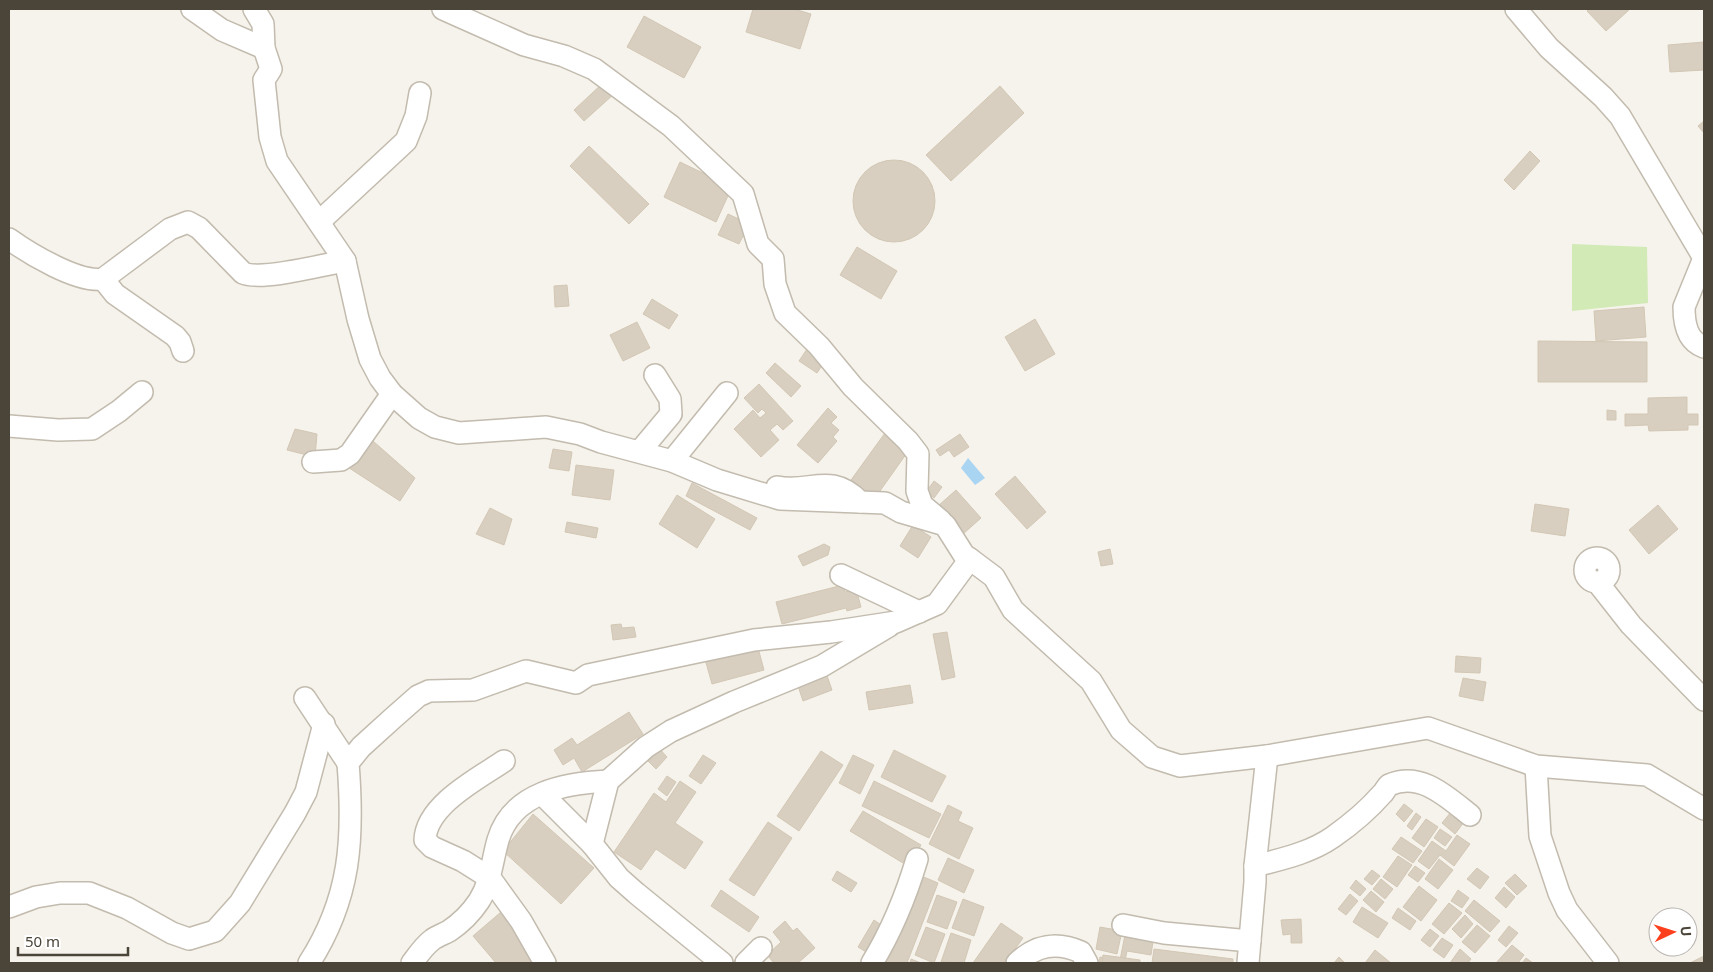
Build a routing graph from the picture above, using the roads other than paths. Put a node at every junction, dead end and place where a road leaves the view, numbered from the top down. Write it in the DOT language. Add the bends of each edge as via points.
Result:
graph roads {
  1 [pos="192,9"];
  2 [pos="254,9"];
  3 [pos="443,9"];
  4 [pos="1516,9"];
  5 [pos="264,48"];
  6 [pos="420,94"];
  7 [pos="320,221"];
  8 [pos="9,239"];
  9 [pos="1704,258"];
  10 [pos="345,261"];
  11 [pos="103,279"];
  12 [pos="1704,347"];
  13 [pos="183,352"];
  14 [pos="655,375"];
  15 [pos="142,392"];
  16 [pos="727,393"];
  17 [pos="392,394"];
  18 [pos="9,426"];
  19 [pos="640,451"];
  20 [pos="672,461"];
  21 [pos="313,462"];
  22 [pos="945,525"];
  23 [pos="970,559"];
  24 [pos="841,575"];
  25 [pos="1598,583"];
  26 [pos="919,612"];
  27 [pos="896,622"];
  28 [pos="305,698"];
  29 [pos="1704,700"];
  30 [pos="324,724"];
  31 [pos="1267,756"];
  32 [pos="504,760"];
  33 [pos="348,763"];
  34 [pos="1536,766"];
  35 [pos="608,781"];
  36 [pos="542,794"];
  37 [pos="1704,810"];
  38 [pos="1470,815"];
  39 [pos="592,844"];
  40 [pos="917,859"];
  41 [pos="1255,866"];
  42 [pos="490,878"];
  43 [pos="9,907"];
  44 [pos="1123,925"];
  45 [pos="1250,941"];
  46 [pos="761,948"];
  47 [pos="310,963"];
  48 [pos="412,963"];
  49 [pos="545,963"];
  50 [pos="722,963"];
  51 [pos="746,963"];
  52 [pos="872,963"];
  53 [pos="1017,963"];
  54 [pos="1087,963"];
  55 [pos="1248,963"];
  56 [pos="1608,963"];
  1 -- 5 [label="street" via="222,30"];
  2 -- 5 [label="street" via="263,24"];
  3 -- 22 [label="street" via="524,45 564,56 594,69 671,126 743,194 758,244 773,260 775,284 785,313 918,454 917,491 922,506"];
  4 -- 9 [label="street" via="1549,48 1620,116"];
  5 -- 7 [label="street" via="271,69 264,80 272,150 283,173"];
  6 -- 7 [label="street" via="406,141"];
  7 -- 10 [label="street"];
  8 -- 11 [label="street" via="44,260 86,279"];
  9 -- 12 [label="street" via="1684,307 1688,333"];
  10 -- 11 [label="street" via="249,276 199,228 188,222 170,229"];
  10 -- 17 [label="street" via="370,359"];
  11 -- 13 [label="street" via="115,294 175,336"];
  14 -- 19 [label="street" via="670,399 671,414"];
  15 -- 18 [label="street" via="92,429"];
  16 -- 20 [label="street"];
  17 -- 19 [label="street" via="419,418 448,431 546,427"];
  17 -- 21 [label="street" via="350,454 341,460"];
  19 -- 20 [label="street"];
  20 -- 22 [label="street" via="717,480 780,499 885,504"];
  22 -- 23 [label="street"];
  23 -- 26 [label="street" via="937,604"];
  23 -- 31 [label="street" via="994,577 1013,610 1091,681 1121,730 1152,757 1180,766"];
  24 -- 26 [label="street"];
  25 -- 29 [label="street" via="1631,626"];
  26 -- 27 [label="street"];
  27 -- 33 [label="street" via="754,640 588,675 576,682 526,671 473,690 429,691 399,712 361,746"];
  27 -- 35 [label="street" via="822,666 660,737"];
  28 -- 30 [label="street"];
  30 -- 33 [label="street"];
  30 -- 43 [label="street" via="306,792 295,813 240,903 215,931 189,939 172,934 127,908 89,893 36,897"];
  31 -- 34 [label="street" via="1428,728"];
  31 -- 41 [label="street"];
  32 -- 42 [label="street" via="454,794 426,832 425,840 432,847"];
  33 -- 47 [label="street" via="351,820 348,868 333,917"];
  34 -- 37 [label="street" via="1647,775"];
  34 -- 56 [label="street" via="1540,836 1559,893 1567,910"];
  35 -- 36 [label="street" via="570,784"];
  35 -- 39 [label="street"];
  36 -- 39 [label="street"];
  36 -- 42 [label="street" via="523,805 506,822"];
  38 -- 41 [label="street" via="1426,784 1412,780 1402,782 1388,786 1382,795 1322,844"];
  39 -- 50 [label="street" via="630,888"];
  40 -- 52 [label="street" via="894,922"];
  41 -- 45 [label="street"];
  42 -- 48 [label="street" via="470,914 460,924 432,940"];
  42 -- 49 [label="street" via="521,921"];
  44 -- 45 [label="street" via="1164,933"];
  45 -- 55 [label="street"];
  46 -- 51 [label="street"];
  53 -- 54 [label="street" via="1036,948 1056,946 1081,952"];
}
